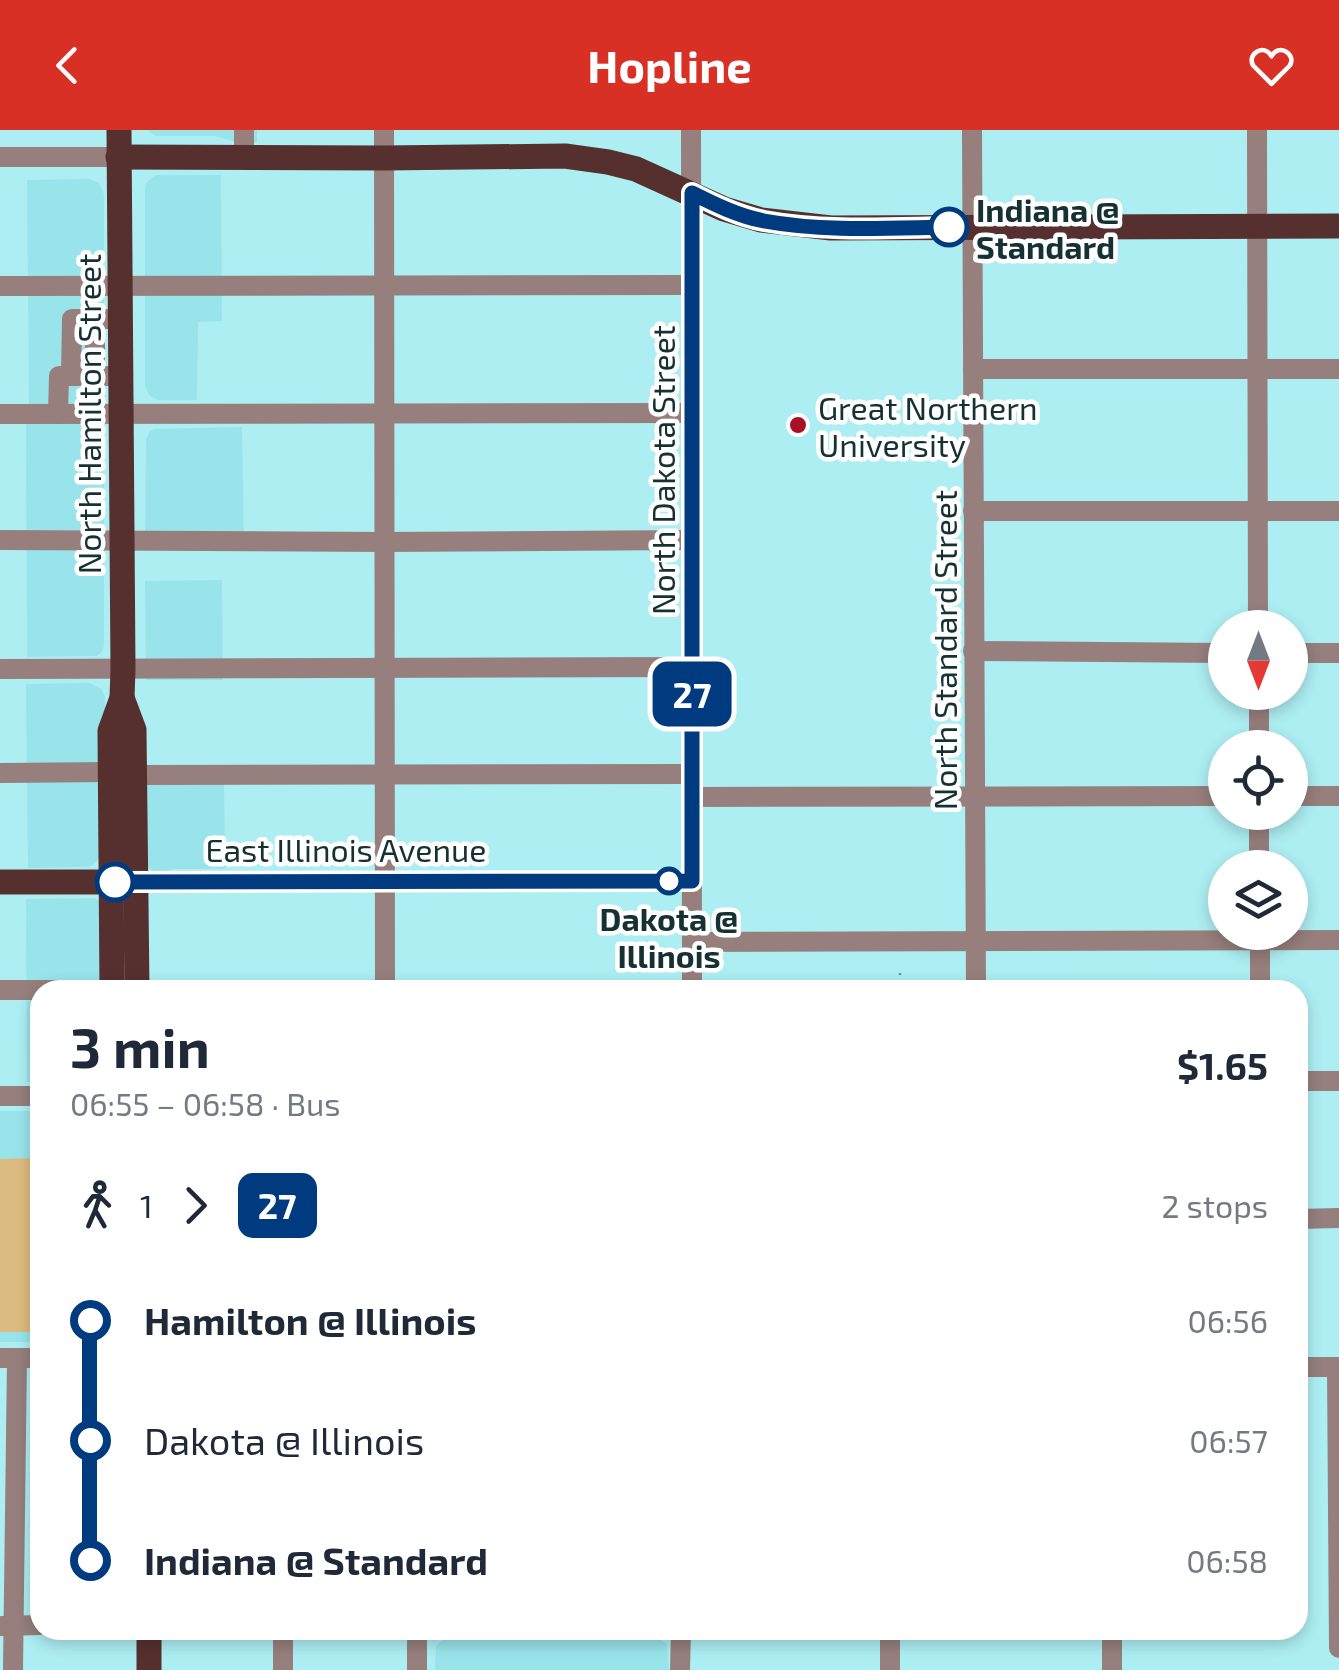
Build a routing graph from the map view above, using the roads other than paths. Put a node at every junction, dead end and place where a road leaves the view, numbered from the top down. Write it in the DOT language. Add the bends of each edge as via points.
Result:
graph roads {
  1 [pos="118,130"];
  2 [pos="244,130"];
  3 [pos="384,130"];
  4 [pos="690,130"];
  5 [pos="972,130"];
  6 [pos="1257,130"];
  7 [pos="118,157"];
  8 [pos="244,157"];
  9 [pos="0,158"];
  10 [pos="384,158"];
  11 [pos="692,193"];
  12 [pos="1258,226"];
  13 [pos="1339,226"];
  14 [pos="972,227"];
  15 [pos="120,285"];
  16 [pos="384,285"];
  17 [pos="692,285"];
  18 [pos="0,286"];
  19 [pos="108,319"];
  20 [pos="973,368"];
  21 [pos="1258,368"];
  22 [pos="1339,368"];
  23 [pos="91,376"];
  24 [pos="692,413"];
  25 [pos="0,414"];
  26 [pos="68,414"];
  27 [pos="122,414"];
  28 [pos="384,414"];
  29 [pos="973,511"];
  30 [pos="1258,511"];
  31 [pos="1339,511"];
  32 [pos="121,539"];
  33 [pos="0,540"];
  34 [pos="692,540"];
  35 [pos="385,542"];
  36 [pos="1258,610"];
  37 [pos="974,651"];
  38 [pos="1208,653"];
  39 [pos="1308,653"];
  40 [pos="1339,653"];
  41 [pos="692,668"];
  42 [pos="0,669"];
  43 [pos="122,669"];
  44 [pos="385,669"];
  45 [pos="0,773"];
  46 [pos="385,773"];
  47 [pos="122,774"];
  48 [pos="692,774"];
  49 [pos="976,796"];
  50 [pos="1208,796"];
  51 [pos="1308,796"];
  52 [pos="1339,796"];
  53 [pos="692,797"];
  54 [pos="692,881"];
  55 [pos="0,882"];
  56 [pos="122,882"];
  57 [pos="385,882"];
  58 [pos="1208,937"];
  59 [pos="1308,938"];
  60 [pos="976,940"];
  61 [pos="1339,940"];
  62 [pos="693,942"];
  63 [pos="1260,950"];
  64 [pos="113,980"];
  65 [pos="136,980"];
  66 [pos="385,980"];
  67 [pos="692,980"];
  68 [pos="976,980"];
  69 [pos="1260,980"];
  70 [pos="0,990"];
  71 [pos="30,990"];
  72 [pos="1308,1081"];
  73 [pos="1339,1081"];
  74 [pos="0,1096"];
  75 [pos="30,1096"];
  76 [pos="1339,1218"];
  77 [pos="1308,1219"];
  78 [pos="8,1358"];
  79 [pos="1308,1367"];
  80 [pos="1338,1367"];
  81 [pos="7,1626"];
  82 [pos="149,1640"];
  83 [pos="284,1640"];
  84 [pos="417,1640"];
  85 [pos="680,1640"];
  86 [pos="890,1640"];
  87 [pos="1112,1640"];
  88 [pos="1339,1648"];
  89 [pos="14,1670"];
  90 [pos="149,1670"];
  91 [pos="283,1670"];
  92 [pos="417,1670"];
  93 [pos="680,1670"];
  94 [pos="890,1670"];
  95 [pos="1112,1670"];
  1 -- 7 [label="main road, North Hamilton Street"];
  2 -- 8 [label="street"];
  3 -- 10 [label="street"];
  4 -- 11 [label="street, North Dakota Street"];
  5 -- 14 [label="street, North Standard Street"];
  6 -- 12 [label="street"];
  7 -- 8 [label="main road"];
  7 -- 9 [label="street"];
  7 -- 15 [label="main road, North Hamilton Street"];
  8 -- 10 [label="main road"];
  10 -- 11 [label="main road" via="565,156 636,170"];
  10 -- 16 [label="street"];
  11 -- 14 [label="main road" via="761,220 832,228"];
  11 -- 17 [label="street, North Dakota Street"];
  12 -- 13 [label="main road"];
  12 -- 14 [label="main road"];
  12 -- 21 [label="street"];
  14 -- 20 [label="street, North Standard Street"];
  15 -- 16 [label="street"];
  15 -- 18 [label="street"];
  15 -- 19 [label="main road, North Hamilton Street"];
  16 -- 17 [label="street"];
  16 -- 28 [label="street"];
  17 -- 24 [label="street, North Dakota Street"];
  19 -- 23 [label="main road, North Hamilton Street"];
  19 -- 23 [label="street" via="72,319"];
  20 -- 21 [label="street"];
  20 -- 29 [label="street, North Standard Street"];
  21 -- 22 [label="street"];
  21 -- 30 [label="street"];
  23 -- 26 [label="street"];
  23 -- 27 [label="main road, North Hamilton Street"];
  24 -- 28 [label="street"];
  24 -- 34 [label="street, North Dakota Street"];
  25 -- 26 [label="street"];
  26 -- 27 [label="street"];
  27 -- 28 [label="street"];
  27 -- 32 [label="main road, North Hamilton Street"];
  28 -- 35 [label="street"];
  29 -- 30 [label="street"];
  29 -- 37 [label="street, North Standard Street"];
  30 -- 31 [label="street"];
  30 -- 36 [label="street"];
  32 -- 33 [label="street"];
  32 -- 35 [label="street"];
  32 -- 43 [label="main road, North Hamilton Street"];
  34 -- 35 [label="street"];
  34 -- 41 [label="street, North Dakota Street"];
  35 -- 44 [label="street"];
  37 -- 38 [label="street"];
  37 -- 49 [label="street, North Standard Street"];
  39 -- 40 [label="street"];
  41 -- 44 [label="street"];
  41 -- 48 [label="street, North Dakota Street"];
  42 -- 43 [label="street"];
  43 -- 44 [label="street"];
  43 -- 47 [label="main road, North Hamilton Street" via="122,698 134,730"];
  44 -- 46 [label="street"];
  45 -- 47 [label="street"];
  46 -- 47 [label="street"];
  46 -- 48 [label="street"];
  46 -- 57 [label="street"];
  47 -- 56 [label="main road, North Hamilton Street"];
  48 -- 53 [label="street, North Dakota Street"];
  49 -- 50 [label="street"];
  49 -- 53 [label="street"];
  49 -- 60 [label="street, North Standard Street"];
  51 -- 52 [label="street"];
  53 -- 54 [label="street, North Dakota Street"];
  54 -- 57 [label="street, East Illinois Avenue"];
  54 -- 62 [label="street, North Dakota Street"];
  55 -- 56 [label="main road, East Illinois Avenue"];
  56 -- 57 [label="street, East Illinois Avenue"];
  56 -- 64 [label="main road, North Hamilton Street"];
  56 -- 65 [label="main road, North Hamilton Street"];
  57 -- 66 [label="street"];
  58 -- 60 [label="street"];
  59 -- 61 [label="street"];
  60 -- 62 [label="street"];
  60 -- 68 [label="street, North Standard Street"];
  62 -- 67 [label="street, North Dakota Street"];
  63 -- 69 [label="street"];
  70 -- 71 [label="street"];
  72 -- 73 [label="street"];
  74 -- 75 [label="street"];
  76 -- 77 [label="street"];
  78 -- 81 [label="street"];
  79 -- 80 [label="street"];
  80 -- 88 [label="street"];
  81 -- 89 [label="street"];
  82 -- 90 [label="main road"];
  83 -- 91 [label="street"];
  84 -- 92 [label="street"];
  85 -- 93 [label="street"];
  86 -- 94 [label="street"];
  87 -- 95 [label="street"];
}
